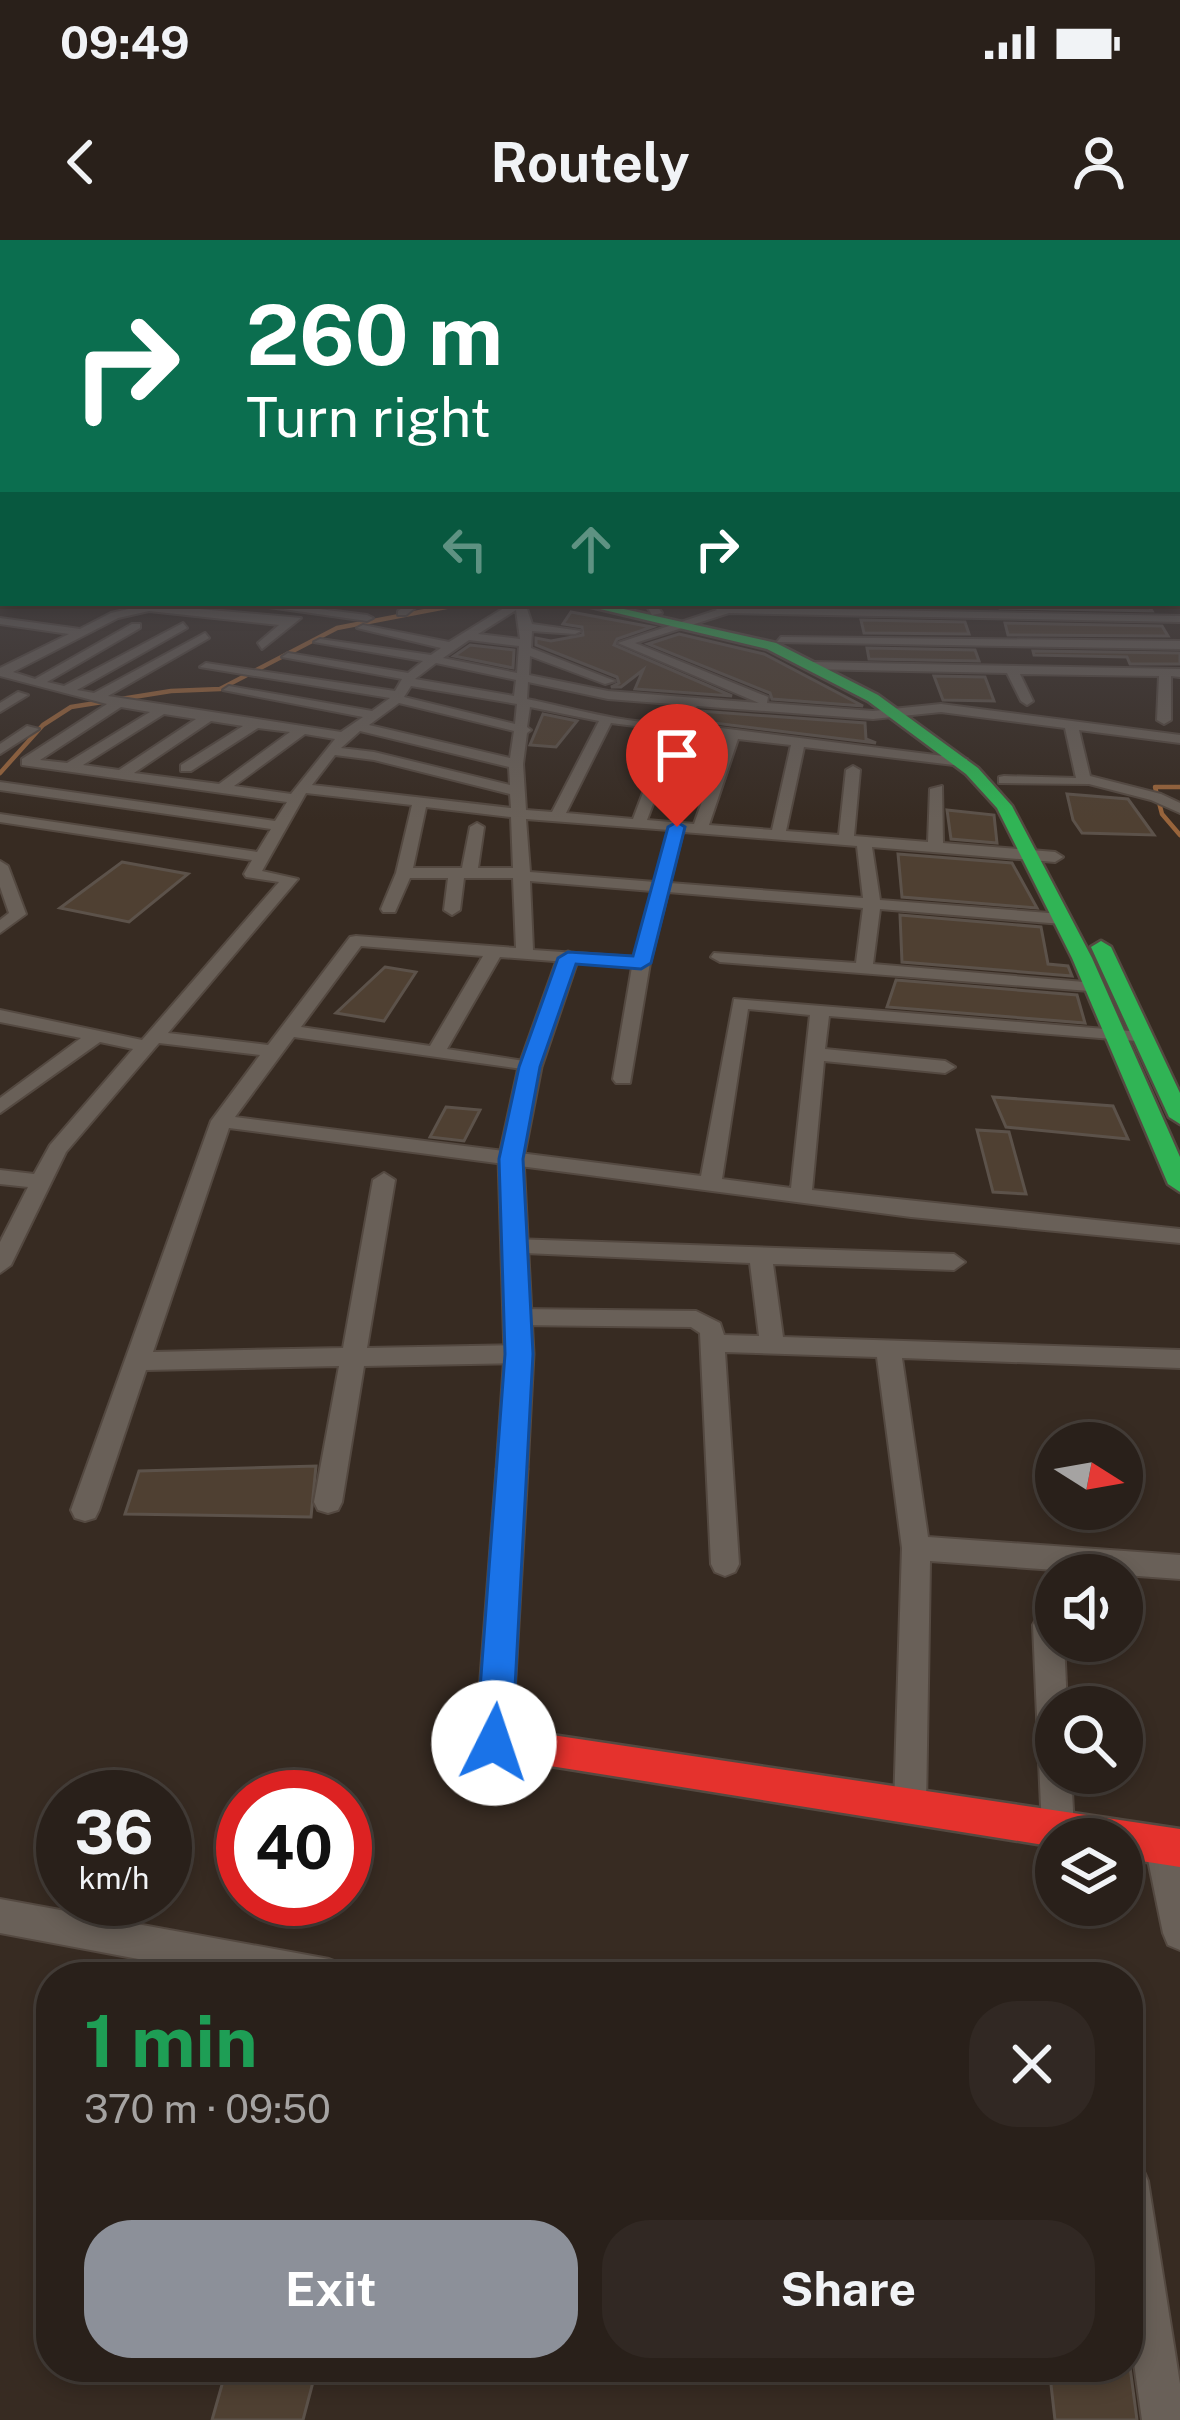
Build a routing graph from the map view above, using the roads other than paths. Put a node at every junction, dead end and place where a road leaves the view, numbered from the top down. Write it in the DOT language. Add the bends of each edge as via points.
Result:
graph roads {
  1 [pos="111,617"];
  2 [pos="237,617"];
  3 [pos="297,617"];
  4 [pos="348,617"];
  5 [pos="497,617"];
  6 [pos="522,617"];
  7 [pos="578,617"];
  8 [pos="677,617"];
  9 [pos="698,617"];
  10 [pos="702,617"];
  11 [pos="0,621"];
  12 [pos="288,623"];
  13 [pos="136,626"];
  14 [pos="183,626"];
  15 [pos="80,632"];
  16 [pos="205,636"];
  17 [pos="525,640"];
  18 [pos="782,640"];
  19 [pos="457,641"];
  20 [pos="320,643"];
  21 [pos="262,645"];
  22 [pos="1180,645"];
  23 [pos="287,657"];
  24 [pos="433,659"];
  25 [pos="822,664"];
  26 [pos="206,667"];
  27 [pos="1011,668"];
  28 [pos="2,672"];
  29 [pos="1172,673"];
  30 [pos="521,677"];
  31 [pos="410,680"];
  32 [pos="609,681"];
  33 [pos="35,684"];
  34 [pos="229,690"];
  35 [pos="65,691"];
  36 [pos="22,695"];
  37 [pos="397,697"];
  38 [pos="112,700"];
  39 [pos="694,701"];
  40 [pos="1027,701"];
  41 [pos="522,702"];
  42 [pos="778,707"];
  43 [pos="0,708"];
  44 [pos="164,710"];
  45 [pos="904,713"];
  46 [pos="374,715"];
  47 [pos="210,716"];
  48 [pos="608,719"];
  49 [pos="1164,720"];
  50 [pos="256,723"];
  51 [pos="676,724"];
  52 [pos="1071,724"];
  53 [pos="362,727"];
  54 [pos="32,729"];
  55 [pos="302,730"];
  56 [pos="524,730"];
  57 [pos="734,734"];
  58 [pos="344,736"];
  59 [pos="1180,739"];
  60 [pos="798,742"];
  61 [pos="0,750"];
  62 [pos="333,751"];
  63 [pos="962,762"];
  64 [pos="516,764"];
  65 [pos="69,768"];
  66 [pos="186,768"];
  67 [pos="853,770"];
  68 [pos="121,775"];
  69 [pos="1085,779"];
  70 [pos="1004,780"];
  71 [pos="0,786"];
  72 [pos="220,789"];
  73 [pos="938,789"];
  74 [pos="520,792"];
  75 [pos="299,794"];
  76 [pos="420,800"];
  77 [pos="1180,808"];
  78 [pos="520,814"];
  79 [pos="557,817"];
  80 [pos="0,818"];
  81 [pos="638,824"];
  82 [pos="280,826"];
  83 [pos="477,827"];
  84 [pos="677,827"];
  85 [pos="700,829"];
  86 [pos="778,835"];
  87 [pos="855,841"];
  88 [pos="935,848"];
  89 [pos="1042,856"];
  90 [pos="262,857"];
  91 [pos="0,866"];
  92 [pos="404,873"];
  93 [pos="463,873"];
  94 [pos="523,874"];
  95 [pos="661,887"];
  96 [pos="872,904"];
  97 [pos="388,909"];
  98 [pos="452,910"];
  99 [pos="1062,919"];
  100 [pos="0,928"];
  101 [pos="494,952"];
  102 [pos="525,955"];
  103 [pos="720,957"];
  104 [pos="568,958"];
  105 [pos="641,963"];
  106 [pos="864,966"];
  107 [pos="1096,988"];
  108 [pos="820,1010"];
  109 [pos="0,1016"];
  110 [pos="24,1021"];
  111 [pos="287,1030"];
  112 [pos="96,1036"];
  113 [pos="1130,1036"];
  114 [pos="0,1038"];
  115 [pos="149,1041"];
  116 [pos="272,1052"];
  117 [pos="435,1052"];
  118 [pos="816,1054"];
  119 [pos="530,1067"];
  120 [pos="945,1067"];
  121 [pos="623,1079"];
  122 [pos="0,1107"];
  123 [pos="1180,1118"];
  124 [pos="221,1121"];
  125 [pos="511,1159"];
  126 [pos="0,1177"];
  127 [pos="385,1180"];
  128 [pos="42,1181"];
  129 [pos="710,1184"];
  130 [pos="1180,1184"];
  131 [pos="801,1196"];
  132 [pos="1180,1236"];
  133 [pos="513,1247"];
  134 [pos="760,1255"];
  135 [pos="954,1262"];
  136 [pos="0,1265"];
  137 [pos="517,1317"];
  138 [pos="715,1343"];
  139 [pos="772,1345"];
  140 [pos="888,1349"];
  141 [pos="519,1354"];
  142 [pos="352,1357"];
  143 [pos="1180,1359"];
  144 [pos="137,1361"];
  145 [pos="328,1502"];
  146 [pos="85,1510"];
  147 [pos="916,1548"];
  148 [pos="725,1564"];
  149 [pos="1180,1568"];
  150 [pos="1050,1662"];
  151 [pos="910,1807"];
  152 [pos="1057,1818"];
  153 [pos="1035,1826"];
  154 [pos="1171,1846"];
  155 [pos="0,1916"];
  156 [pos="1180,1933"];
  157 [pos="248,1962"];
  158 [pos="1143,2281"];
  159 [pos="1164,2420"];
  1 -- 15 [label="street"];
  2 -- 12 [label="street"];
  3 -- 12 [label="street"];
  4 -- 19 [label="street"];
  5 -- 19 [label="street"];
  6 -- 17 [label="street"];
  7 -- 17 [label="street"];
  8 -- 42 [label="street" via="624,643"];
  9 -- 25 [label="street"];
  10 -- 18 [label="street"];
  11 -- 15 [label="street"];
  12 -- 21 [label="street"];
  13 -- 33 [label="street"];
  14 -- 35 [label="street"];
  15 -- 28 [label="street"];
  16 -- 38 [label="street"];
  17 -- 19 [label="street"];
  17 -- 30 [label="street"];
  17 -- 32 [label="street"];
  18 -- 22 [label="street"];
  18 -- 25 [label="street"];
  19 -- 24 [label="street"];
  20 -- 24 [label="street"];
  23 -- 31 [label="street"];
  24 -- 30 [label="street"];
  24 -- 31 [label="street"];
  25 -- 27 [label="street"];
  25 -- 45 [label="street"];
  26 -- 37 [label="street"];
  27 -- 29 [label="street"];
  27 -- 40 [label="street"];
  28 -- 33 [label="street"];
  29 -- 49 [label="street"];
  30 -- 39 [label="street"];
  30 -- 41 [label="street"];
  31 -- 37 [label="street"];
  31 -- 41 [label="street"];
  33 -- 35 [label="street"];
  34 -- 46 [label="street"];
  35 -- 38 [label="street"];
  36 -- 43 [label="street"];
  37 -- 46 [label="street"];
  37 -- 56 [label="street"];
  38 -- 44 [label="street"];
  38 -- 65 [label="street" via="27,762"];
  39 -- 42 [label="street"];
  39 -- 51 [label="street" via="668,724"];
  41 -- 48 [label="street"];
  41 -- 56 [label="street"];
  42 -- 45 [label="street"];
  44 -- 47 [label="street"];
  44 -- 65 [label="street"];
  45 -- 52 [label="street" via="941,708"];
  45 -- 63 [label="street"];
  45 -- 70 [label="street" via="968,748"];
  46 -- 53 [label="street"];
  47 -- 50 [label="street"];
  47 -- 68 [label="street"];
  48 -- 51 [label="street"];
  48 -- 79 [label="street"];
  50 -- 55 [label="street"];
  50 -- 66 [label="street"];
  51 -- 57 [label="street"];
  51 -- 81 [label="street"];
  52 -- 59 [label="street"];
  52 -- 69 [label="street"];
  53 -- 58 [label="street"];
  53 -- 64 [label="street"];
  54 -- 61 [label="street"];
  55 -- 58 [label="street"];
  55 -- 72 [label="street"];
  56 -- 64 [label="street"];
  57 -- 60 [label="street"];
  57 -- 85 [label="street"];
  58 -- 62 [label="street"];
  60 -- 63 [label="street"];
  60 -- 86 [label="street"];
  62 -- 74 [label="street"];
  62 -- 75 [label="street"];
  63 -- 89 [label="street"];
  64 -- 74 [label="street"];
  65 -- 68 [label="street"];
  67 -- 87 [label="street"];
  68 -- 72 [label="street"];
  69 -- 70 [label="street"];
  69 -- 77 [label="street"];
  70 -- 89 [label="street" via="1040,826"];
  71 -- 82 [label="street"];
  72 -- 75 [label="street"];
  73 -- 88 [label="street"];
  74 -- 78 [label="street"];
  75 -- 76 [label="street"];
  75 -- 82 [label="street"];
  76 -- 78 [label="street"];
  76 -- 92 [label="street"];
  78 -- 79 [label="street"];
  78 -- 94 [label="street"];
  79 -- 81 [label="street"];
  80 -- 90 [label="street"];
  81 -- 84 [label="street"];
  82 -- 90 [label="street"];
  83 -- 93 [label="street"];
  84 -- 85 [label="street"];
  84 -- 95 [label="street"];
  85 -- 86 [label="street"];
  86 -- 87 [label="street"];
  87 -- 88 [label="street"];
  87 -- 96 [label="street"];
  88 -- 89 [label="street"];
  89 -- 99 [label="street"];
  89 -- 113 [label="street"];
  90 -- 115 [label="street" via="252,874 290,879"];
  91 -- 100 [label="street" via="18,914"];
  92 -- 93 [label="street"];
  92 -- 97 [label="street"];
  93 -- 94 [label="street"];
  93 -- 98 [label="street"];
  94 -- 95 [label="street"];
  94 -- 102 [label="street"];
  95 -- 96 [label="street"];
  95 -- 105 [label="street"];
  96 -- 99 [label="street"];
  96 -- 106 [label="street"];
  99 -- 107 [label="street"];
  101 -- 102 [label="street"];
  101 -- 111 [label="street" via="356,941"];
  101 -- 117 [label="street"];
  102 -- 104 [label="street"];
  103 -- 106 [label="street"];
  104 -- 105 [label="street"];
  104 -- 119 [label="street"];
  105 -- 121 [label="street"];
  106 -- 107 [label="street"];
  107 -- 113 [label="street"];
  108 -- 113 [label="street"];
  108 -- 118 [label="street"];
  108 -- 129 [label="street" via="740,1003"];
  109 -- 110 [label="street"];
  110 -- 112 [label="street"];
  110 -- 114 [label="street"];
  111 -- 116 [label="street"];
  111 -- 117 [label="street"];
  112 -- 115 [label="street"];
  112 -- 122 [label="street"];
  113 -- 123 [label="street"];
  113 -- 130 [label="street"];
  115 -- 116 [label="street"];
  115 -- 128 [label="street" via="57,1150"];
  116 -- 124 [label="street"];
  117 -- 119 [label="street"];
  118 -- 120 [label="street"];
  118 -- 131 [label="street"];
  119 -- 125 [label="street"];
  124 -- 125 [label="street"];
  124 -- 144 [label="street"];
  125 -- 129 [label="street"];
  125 -- 133 [label="street"];
  126 -- 128 [label="street"];
  127 -- 142 [label="street"];
  128 -- 136 [label="street"];
  129 -- 131 [label="street"];
  131 -- 132 [label="street"];
  133 -- 134 [label="street"];
  133 -- 137 [label="street"];
  134 -- 135 [label="street"];
  134 -- 139 [label="street"];
  137 -- 138 [label="street" via="696,1319 712,1329"];
  137 -- 141 [label="street"];
  138 -- 139 [label="street"];
  138 -- 148 [label="street"];
  139 -- 140 [label="street"];
  140 -- 143 [label="street"];
  140 -- 147 [label="street"];
  141 -- 142 [label="street"];
  141 -- 151 [label="street" via="494,1743"];
  142 -- 144 [label="street"];
  142 -- 145 [label="street"];
  144 -- 146 [label="street"];
  147 -- 149 [label="street"];
  147 -- 151 [label="street"];
  150 -- 152 [label="street"];
  151 -- 153 [label="street"];
  154 -- 156 [label="street"];
  155 -- 157 [label="street"];
  158 -- 159 [label="street"];
}
